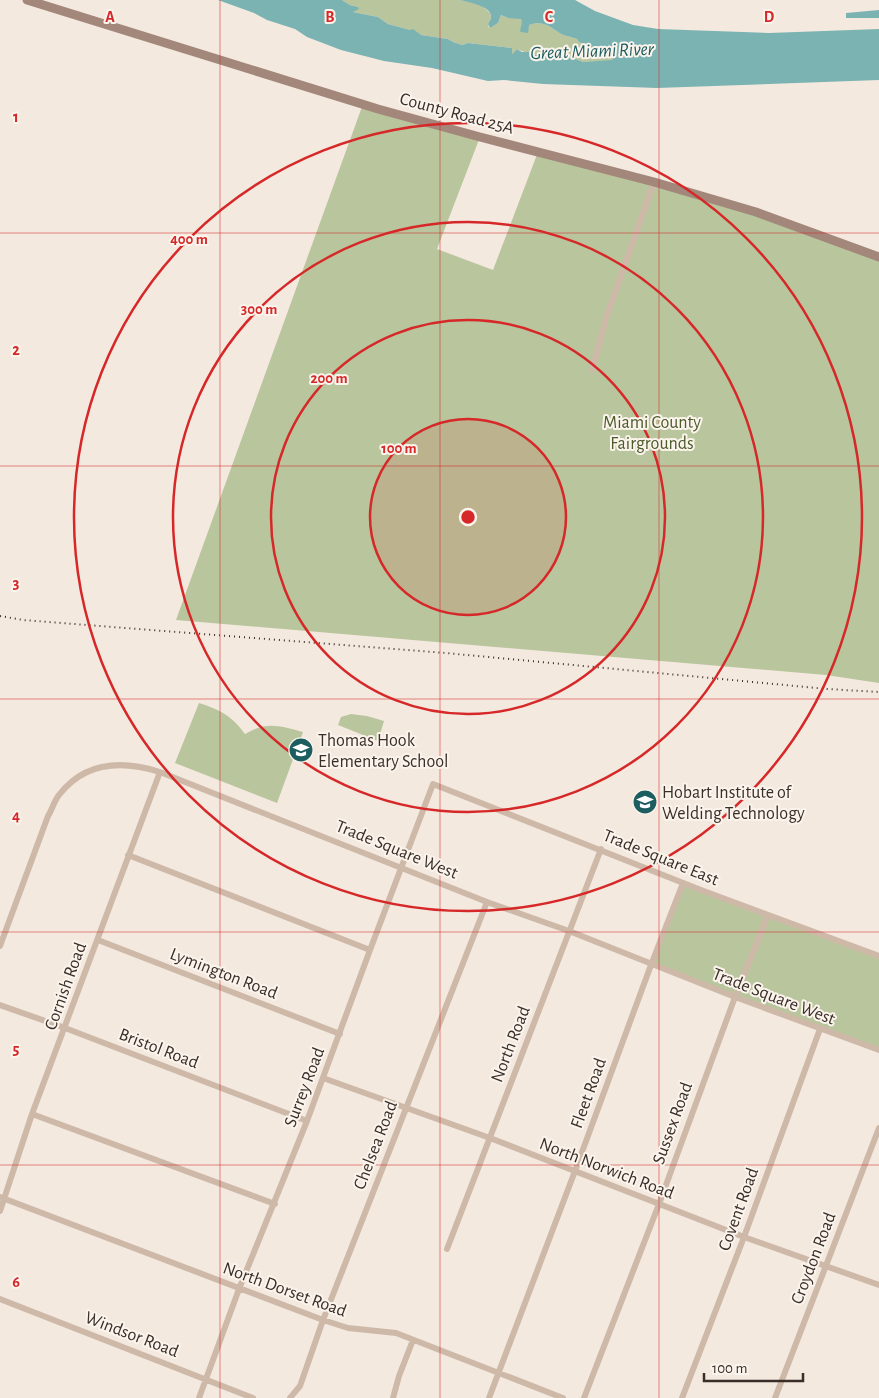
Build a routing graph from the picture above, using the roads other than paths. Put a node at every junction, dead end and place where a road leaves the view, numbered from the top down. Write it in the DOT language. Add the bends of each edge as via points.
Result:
graph roads {
  1 [pos="27,0"];
  2 [pos="654,182"];
  3 [pos="879,257"];
  4 [pos="592,370"];
  5 [pos="160,772"];
  6 [pos="433,784"];
  7 [pos="601,850"];
  8 [pos="128,855"];
  9 [pos="401,867"];
  10 [pos="683,882"];
  11 [pos="487,902"];
  12 [pos="768,915"];
  13 [pos="568,931"];
  14 [pos="98,940"];
  15 [pos="0,946"];
  16 [pos="370,950"];
  17 [pos="879,956"];
  18 [pos="650,965"];
  19 [pos="734,998"];
  20 [pos="0,1005"];
  21 [pos="65,1028"];
  22 [pos="820,1029"];
  23 [pos="340,1034"];
  24 [pos="879,1050"];
  25 [pos="323,1078"];
  26 [pos="406,1108"];
  27 [pos="32,1114"];
  28 [pos="308,1121"];
  29 [pos="879,1128"];
  30 [pos="490,1138"];
  31 [pos="575,1172"];
  32 [pos="2,1198"];
  33 [pos="275,1204"];
  34 [pos="659,1204"];
  35 [pos="0,1210"];
  36 [pos="744,1237"];
  37 [pos="447,1249"];
  38 [pos="827,1266"];
  39 [pos="879,1285"];
  40 [pos="239,1289"];
  41 [pos="0,1299"];
  42 [pos="323,1320"];
  43 [pos="413,1340"];
  44 [pos="498,1373"];
  45 [pos="207,1379"];
  46 [pos="199,1398"];
  47 [pos="253,1398"];
  48 [pos="290,1398"];
  49 [pos="393,1398"];
  50 [pos="488,1398"];
  51 [pos="563,1398"];
  52 [pos="584,1398"];
  53 [pos="682,1398"];
  54 [pos="775,1398"];
  1 -- 2 [label="main road, County Road 25A" via="371,106"];
  2 -- 3 [label="main road, County Road 25A" via="756,212"];
  2 -- 4 [label="street" via="607,315"];
  5 -- 8 [label="street, Cornish Road"];
  5 -- 9 [label="street, Trade Square West"];
  5 -- 15 [label="street, Trade Square West" via="123,764 102,766 76,778 58,796"];
  6 -- 7 [label="street, Trade Square East"];
  6 -- 9 [label="street, Surrey Road"];
  7 -- 10 [label="street, Trade Square East"];
  7 -- 13 [label="street, North Road"];
  8 -- 14 [label="street, Cornish Road"];
  8 -- 16 [label="street"];
  9 -- 11 [label="street, Trade Square West"];
  9 -- 16 [label="street, Surrey Road"];
  10 -- 12 [label="street, Trade Square East"];
  10 -- 18 [label="street, Fleet Road"];
  11 -- 13 [label="street, Trade Square West"];
  11 -- 26 [label="street, Chelsea Road"];
  12 -- 17 [label="street, Trade Square East"];
  12 -- 19 [label="street, Sussex Road"];
  13 -- 18 [label="street, Trade Square West"];
  13 -- 30 [label="street, North Road"];
  14 -- 21 [label="street, Cornish Road"];
  14 -- 23 [label="street, Lymington Road"];
  16 -- 23 [label="street, Surrey Road"];
  18 -- 19 [label="street, Trade Square West"];
  18 -- 31 [label="street, Fleet Road"];
  19 -- 22 [label="street, Trade Square West"];
  19 -- 34 [label="street, Sussex Road"];
  20 -- 21 [label="street, Bristol Road"];
  21 -- 27 [label="street, Cornish Road"];
  21 -- 28 [label="street, Bristol Road"];
  22 -- 24 [label="street, Trade Square West"];
  22 -- 36 [label="street, Covent Road"];
  23 -- 25 [label="street, Surrey Road"];
  25 -- 26 [label="street, North Norwich Road"];
  25 -- 28 [label="street, Surrey Road"];
  26 -- 30 [label="street, North Norwich Road"];
  26 -- 42 [label="street, Chelsea Road"];
  27 -- 32 [label="street, Cornish Road"];
  27 -- 33 [label="street"];
  28 -- 33 [label="street, Surrey Road"];
  29 -- 38 [label="street, Croydon Road"];
  30 -- 31 [label="street, North Norwich Road"];
  30 -- 37 [label="street, North Road"];
  31 -- 34 [label="street, North Norwich Road"];
  31 -- 44 [label="street, Fleet Road"];
  32 -- 35 [label="street, Cornish Road"];
  32 -- 40 [label="street, North Dorset Road"];
  33 -- 40 [label="street, Surrey Road"];
  34 -- 36 [label="street, North Norwich Road"];
  34 -- 52 [label="street, Sussex Road"];
  36 -- 38 [label="street, North Norwich Road"];
  36 -- 53 [label="street, Covent Road"];
  38 -- 39 [label="street, North Norwich Road"];
  38 -- 54 [label="street, Croydon Road"];
  40 -- 42 [label="street, North Dorset Road"];
  40 -- 45 [label="street, Surrey Road"];
  41 -- 45 [label="street, Windsor Road"];
  42 -- 43 [label="street, North Dorset Road" via="348,1328 396,1333"];
  42 -- 48 [label="street, Chelsea Road" via="300,1386"];
  43 -- 44 [label="street, North Dorset Road"];
  43 -- 49 [label="street"];
  44 -- 50 [label="street, Fleet Road"];
  44 -- 51 [label="street, North Dorset Road"];
  45 -- 46 [label="street, Surrey Road"];
  45 -- 47 [label="street, Windsor Road"];
}
